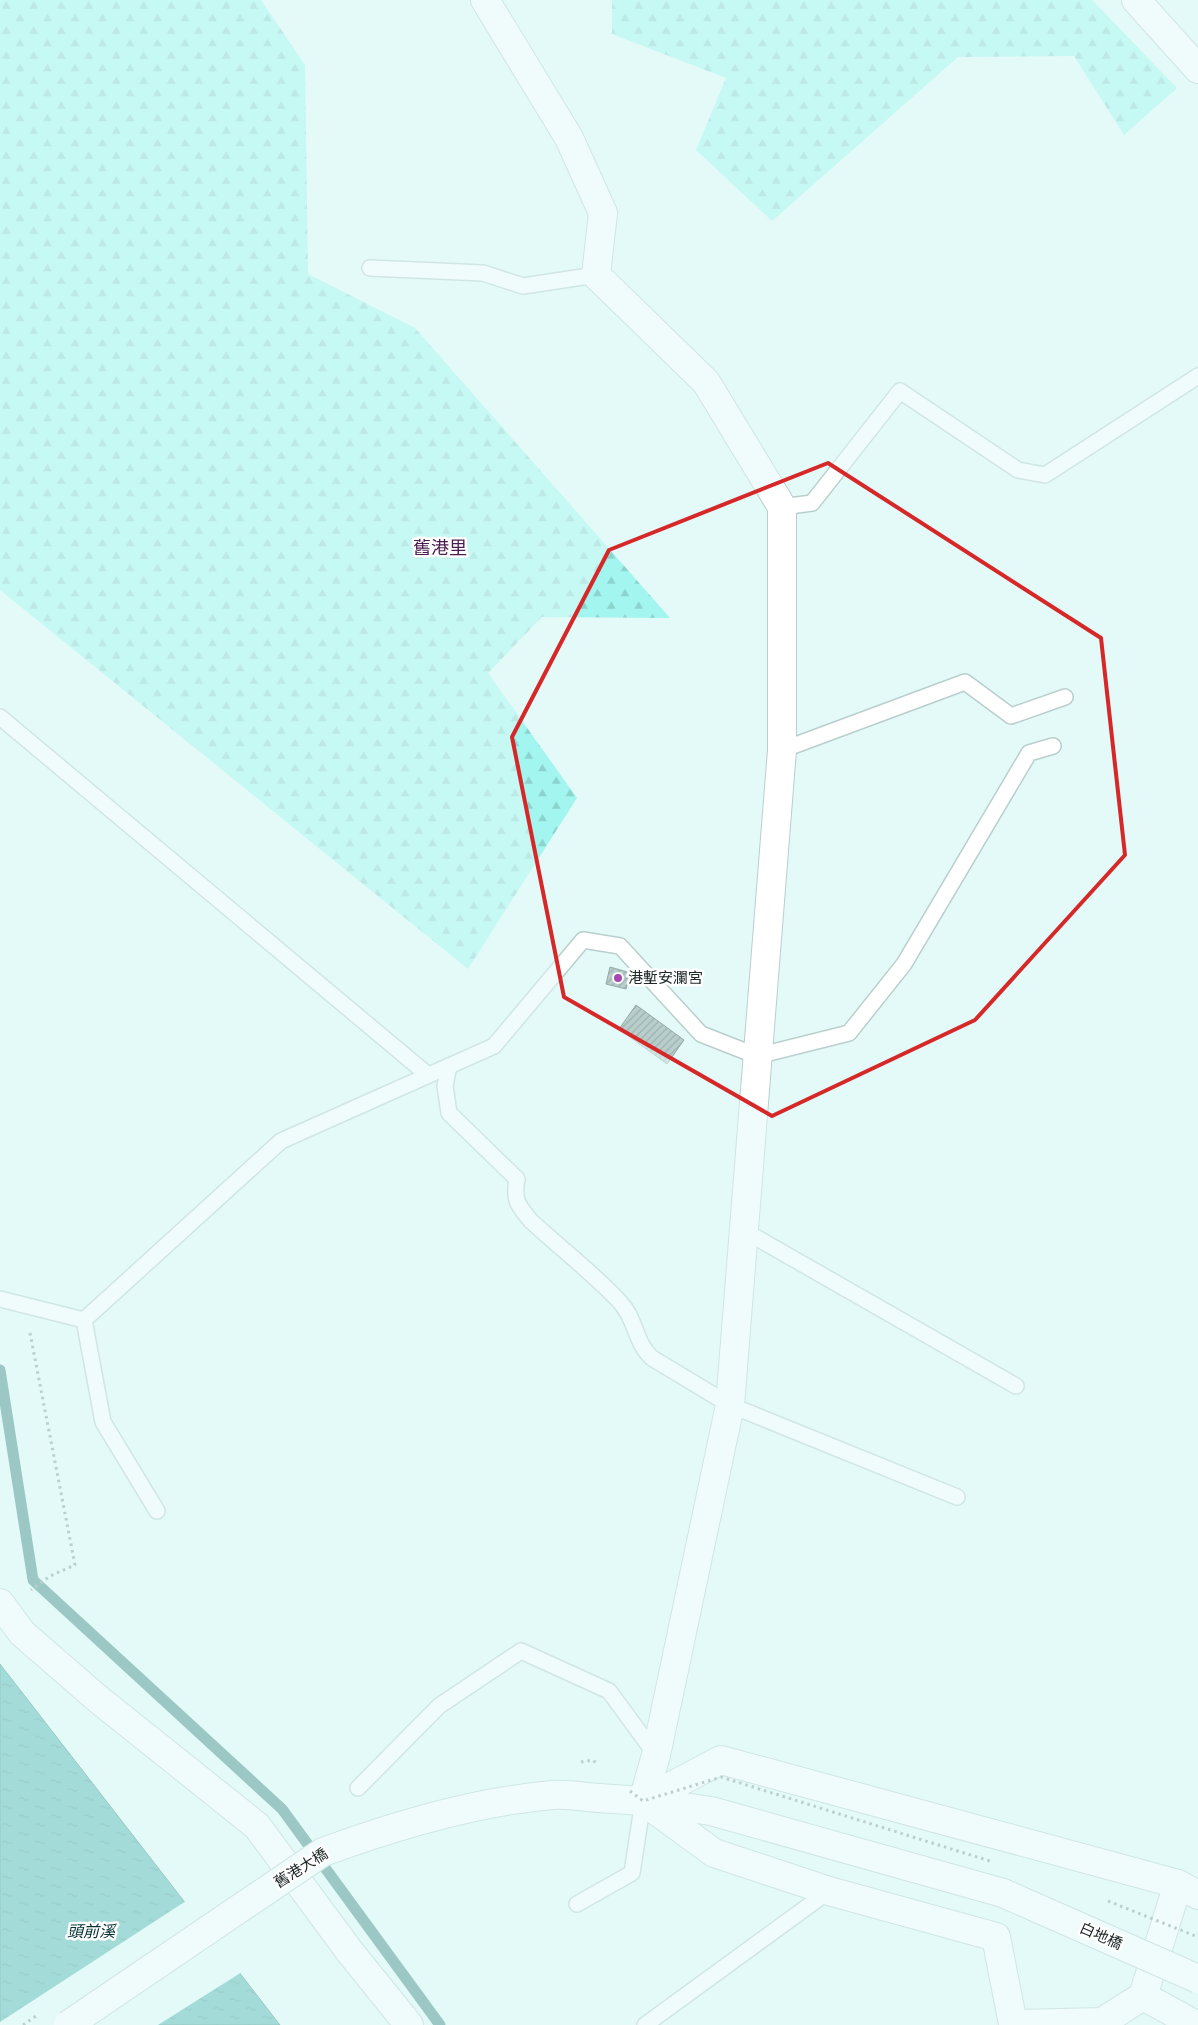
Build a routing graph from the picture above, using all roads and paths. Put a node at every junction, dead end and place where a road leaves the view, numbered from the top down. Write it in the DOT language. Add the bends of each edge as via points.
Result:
graph roads {
  1 [pos="485,0"];
  2 [pos="1136,0"];
  3 [pos="1198,69"];
  4 [pos="370,268"];
  5 [pos="596,275"];
  6 [pos="1198,376"];
  7 [pos="782,508"];
  8 [pos="1065,697"];
  9 [pos="0,717"];
  10 [pos="1053,746"];
  11 [pos="782,750"];
  12 [pos="757,1056"];
  13 [pos="449,1066"];
  14 [pos="428,1075"];
  15 [pos="743,1230"];
  16 [pos="0,1299"];
  17 [pos="24,1305"];
  18 [pos="84,1320"];
  19 [pos="1016,1386"];
  20 [pos="730,1405"];
  21 [pos="957,1497"];
  22 [pos="157,1511"];
  23 [pos="50,1576"];
  24 [pos="0,1603"];
  25 [pos="656,1755"];
  26 [pos="574,1762"];
  27 [pos="600,1766"];
  28 [pos="358,1788"];
  29 [pos="636,1796"];
  30 [pos="995,1862"];
  31 [pos="1188,1890"];
  32 [pos="829,1891"];
  33 [pos="1107,1900"];
  34 [pos="577,1904"];
  35 [pos="1198,1937"];
  36 [pos="1198,1979"];
  37 [pos="1143,1996"];
  38 [pos="39,2014"];
  39 [pos="22,2025"];
  40 [pos="68,2025"];
  41 [pos="409,2025"];
  42 [pos="645,2025"];
  43 [pos="1012,2025"];
  44 [pos="1196,2025"];
  1 -- 5 [label="street" via="568,138 603,213"];
  2 -- 3 [label="street"];
  4 -- 5 [label="lane" via="483,273 523,286"];
  5 -- 7 [label="street" via="706,382"];
  6 -- 7 [label="lane" via="1045,475 1018,470 900,391 812,503"];
  7 -- 11 [label="street"];
  8 -- 11 [label="lane" via="1011,716 965,682"];
  9 -- 14 [label="lane"];
  10 -- 12 [label="lane" via="1028,754 904,964 849,1032"];
  11 -- 12 [label="street"];
  12 -- 13 [label="lane" via="701,1034 620,946 583,940 494,1046"];
  12 -- 15 [label="street"];
  13 -- 14 [label="lane"];
  13 -- 20 [label="lane" via="445,1086 449,1113 517,1179 514,1196 531,1221 620,1303 633,1321 642,1349"];
  14 -- 18 [label="lane" via="281,1141"];
  15 -- 19 [label="lane"];
  15 -- 20 [label="street"];
  16 -- 17 [label="lane"];
  17 -- 18 [label="lane"];
  17 -- 23 [label="path" via="75,1565"];
  18 -- 22 [label="lane" via="103,1422"];
  20 -- 21 [label="lane"];
  20 -- 25 [label="street"];
  24 -- 41 [label="street" via="22,1634 257,1826 350,1952"];
  25 -- 28 [label="lane" via="609,1691 520,1651 439,1706"];
  25 -- 29 [label="street"];
  26 -- 27 [label="path, bridge" via="593,1760"];
  29 -- 30 [label="path, bridge" via="721,1777"];
  29 -- 31 [label="street" via="722,1760"];
  29 -- 32 [label="street" via="714,1853"];
  29 -- 34 [label="lane" via="632,1873"];
  29 -- 36 [label="street, 白地橋, bridge" via="711,1811 1003,1893"];
  29 -- 40 [label="street, 舊港大橋, bridge" via="554,1795 460,1810 324,1852"];
  31 -- 37 [label="street"];
  32 -- 42 [label="lane"];
  32 -- 43 [label="street" via="996,1937"];
  33 -- 35 [label="path, bridge"];
  37 -- 43 [label="street" via="1102,2022"];
  37 -- 44 [label="street"];
  38 -- 39 [label="path, bridge"];
}
